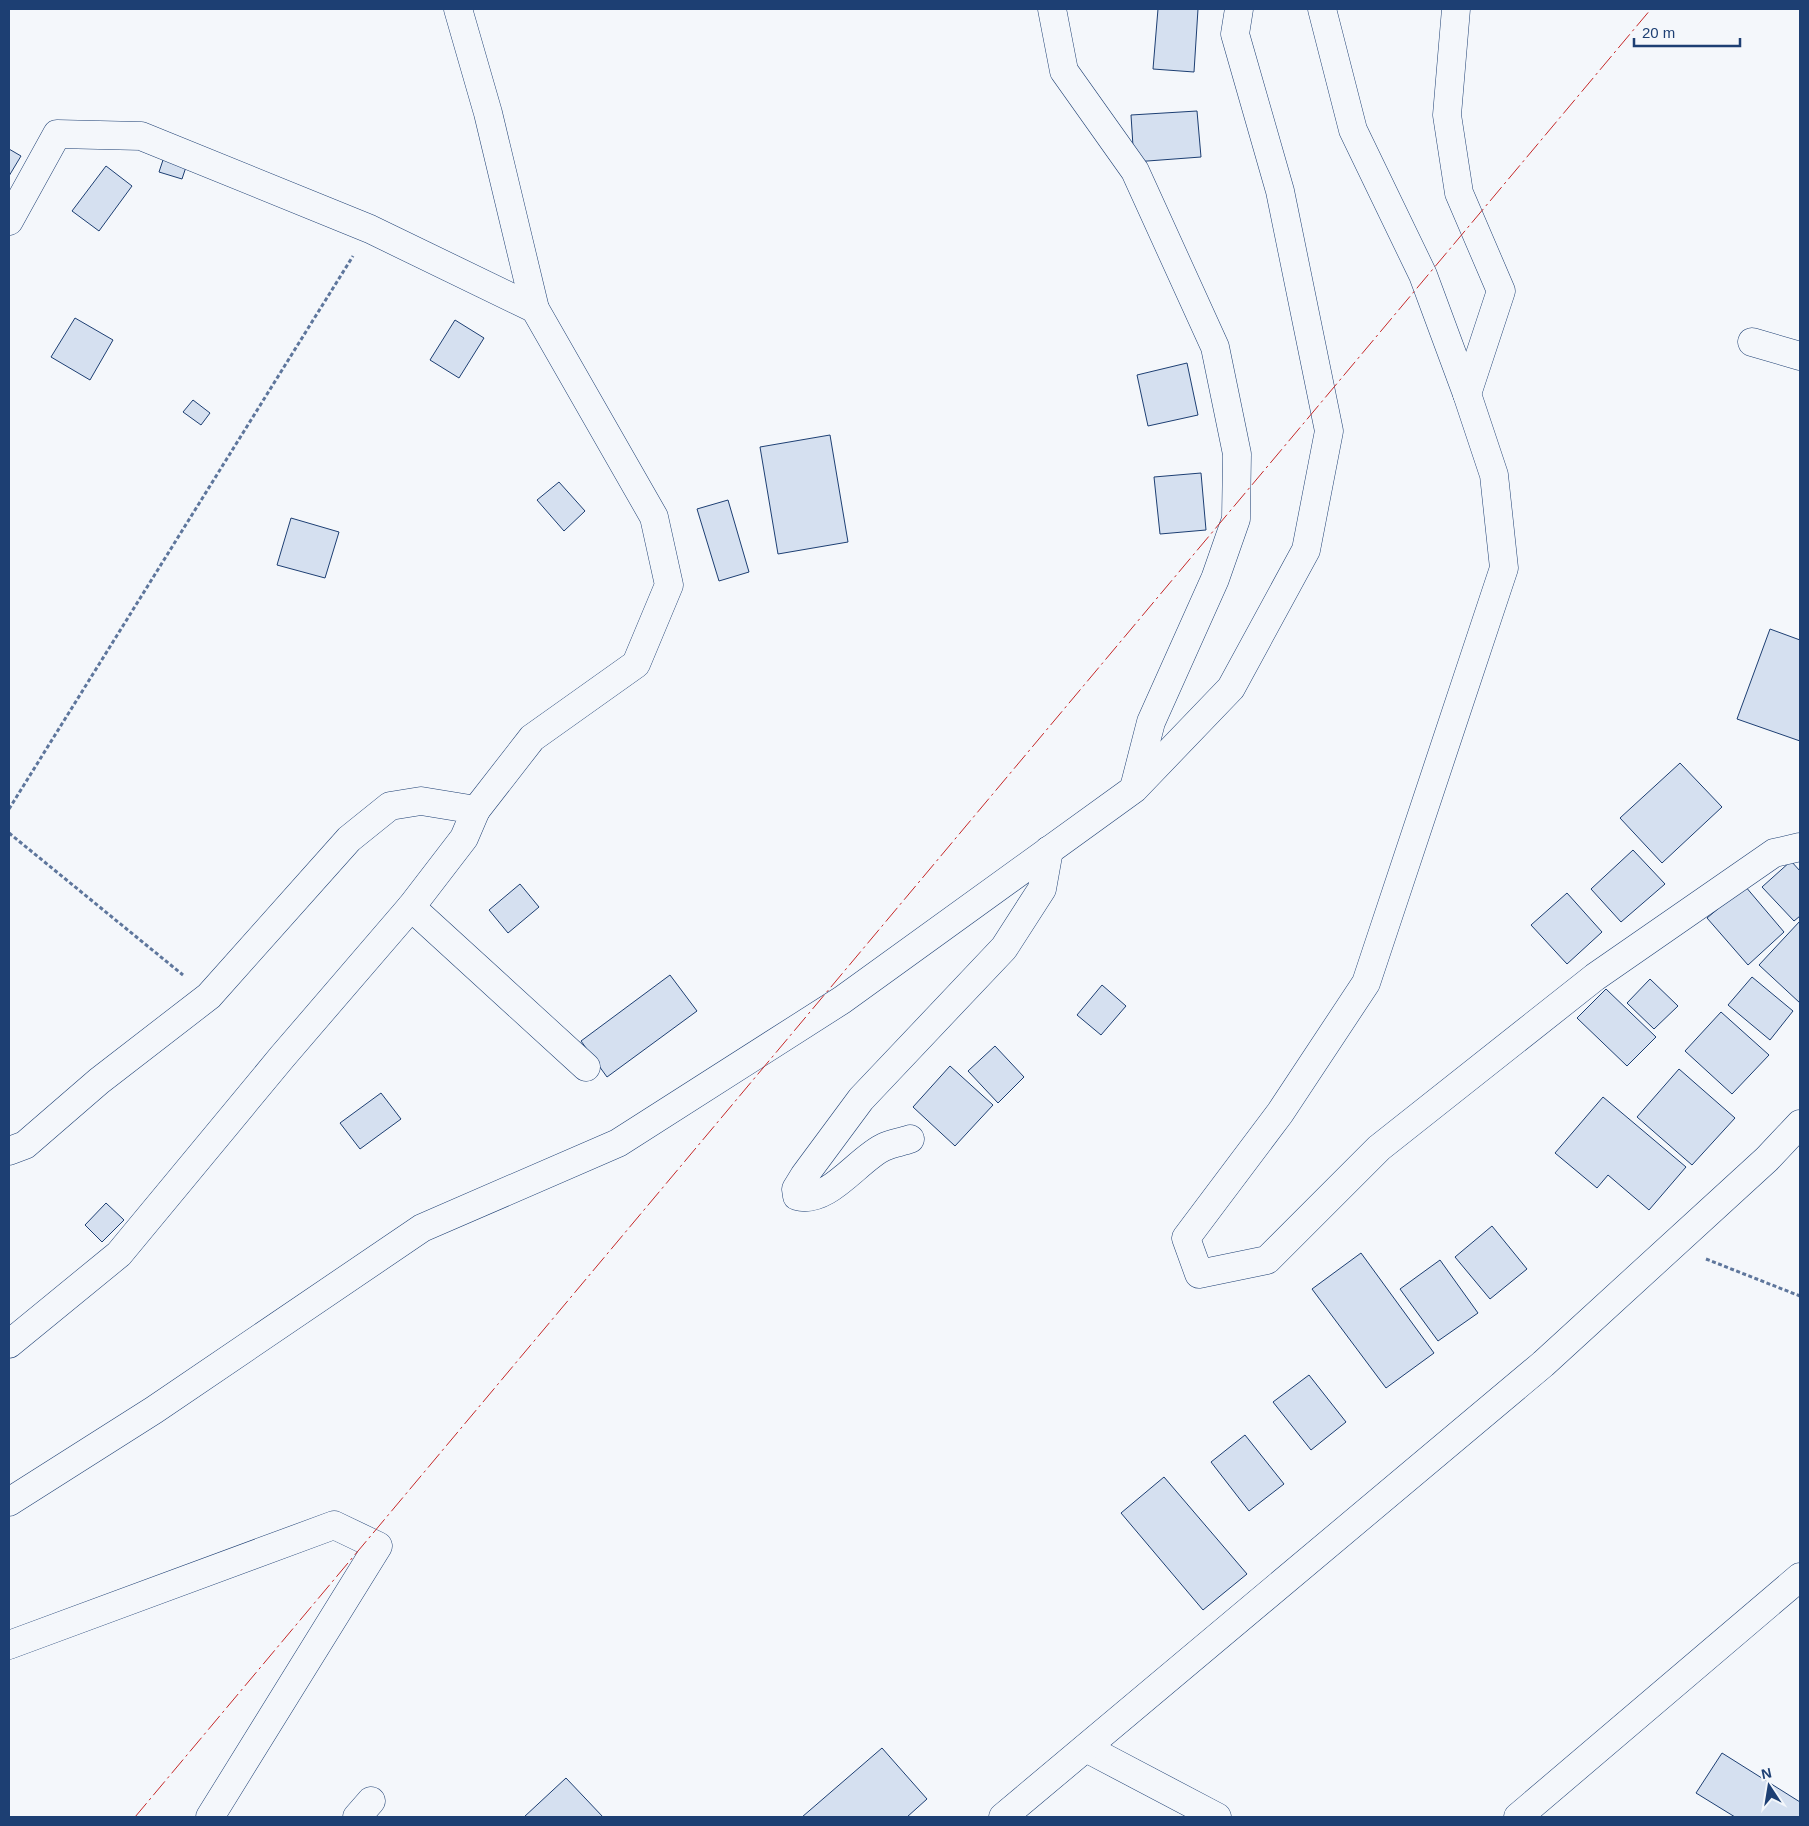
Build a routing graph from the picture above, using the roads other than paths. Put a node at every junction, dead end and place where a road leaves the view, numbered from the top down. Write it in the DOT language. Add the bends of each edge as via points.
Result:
graph roads {
  1 [pos="458,9"];
  2 [pos="1052,9"];
  3 [pos="1239,9"];
  4 [pos="1322,9"];
  5 [pos="1456,9"];
  6 [pos="9,222"];
  7 [pos="534,309"];
  8 [pos="1752,342"];
  9 [pos="1800,356"];
  10 [pos="1467,394"];
  11 [pos="1134,789"];
  12 [pos="476,810"];
  13 [pos="1800,847"];
  14 [pos="1049,850"];
  15 [pos="411,908"];
  16 [pos="586,1068"];
  17 [pos="1800,1124"];
  18 [pos="910,1139"];
  19 [pos="9,1152"];
  20 [pos="9,1344"];
  21 [pos="9,1502"];
  22 [pos="1800,1577"];
  23 [pos="9,1645"];
  24 [pos="1086,1748"];
  25 [pos="210,1817"];
  26 [pos="1003,1817"];
  27 [pos="1217,1817"];
  28 [pos="1518,1817"];
  1 -- 7 [label="main road" via="488,113"];
  2 -- 11 [label="main road" via="1064,70 1134,171 1215,347 1237,454 1236,519 1215,579 1150,722"];
  3 -- 11 [label="main road" via="1235,34 1280,191 1329,431 1306,550 1231,688"];
  4 -- 10 [label="main road" via="1354,130 1423,275"];
  5 -- 10 [label="main road" via="1447,115 1457,183 1501,291"];
  6 -- 7 [label="main road" via="56,134 142,136 370,229"];
  7 -- 12 [label="main road" via="654,517 669,585 636,664 532,738"];
  8 -- 9 [label="main road"];
  10 -- 13 [label="main road" via="1494,475 1504,568 1366,983 1280,1113 1186,1238 1200,1274 1267,1260 1379,1148 1587,984 1774,853"];
  11 -- 14 [label="main road"];
  12 -- 15 [label="main road" via="464,838"];
  12 -- 19 [label="main road" via="421,801 390,806 349,839 209,996 99,1081 25,1145"];
  14 -- 18 [label="main road" via="1042,889 1004,948 861,1099 804,1176 796,1189 797,1196 816,1195 843,1180 883,1147"];
  14 -- 21 [label="main road" via="842,1000 618,1143 422,1228 154,1410"];
  15 -- 16 [label="main road"];
  15 -- 20 [label="main road" via="119,1254"];
  17 -- 24 [label="main road" via="1767,1159 1543,1364"];
  22 -- 28 [label="main road"];
  23 -- 25 [label="main road" via="334,1525 378,1546"];
  24 -- 26 [label="main road"];
  24 -- 27 [label="main road"];
}
